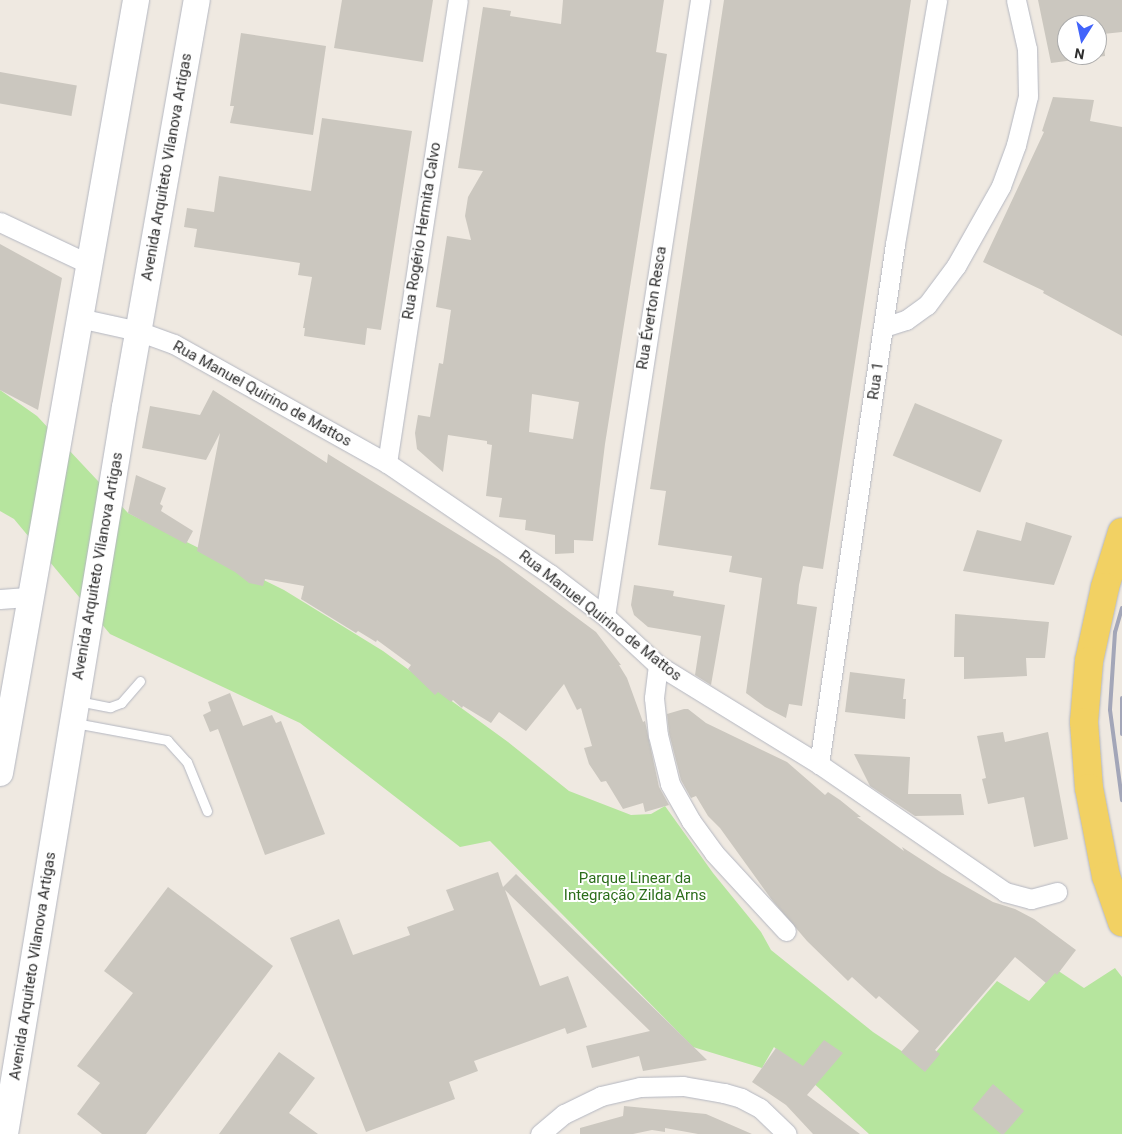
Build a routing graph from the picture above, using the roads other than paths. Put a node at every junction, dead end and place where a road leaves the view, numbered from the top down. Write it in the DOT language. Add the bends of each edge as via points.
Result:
graph roads {
  1 [pos="136,0"];
  2 [pos="197,0"];
  3 [pos="458,0"];
  4 [pos="700,0"];
  5 [pos="937,0"];
  6 [pos="1016,0"];
  7 [pos="0,222"];
  8 [pos="88,264"];
  9 [pos="79,318"];
  10 [pos="884,327"];
  11 [pos="138,331"];
  12 [pos="386,462"];
  13 [pos="1122,532"];
  14 [pos="31,597"];
  15 [pos="0,599"];
  16 [pos="605,616"];
  17 [pos="658,665"];
  18 [pos="140,681"];
  19 [pos="74,711"];
  20 [pos="819,764"];
  21 [pos="0,773"];
  22 [pos="207,811"];
  23 [pos="1057,892"];
  24 [pos="1122,922"];
  25 [pos="786,931"];
  26 [pos="6,1134"];
  27 [pos="540,1134"];
  28 [pos="787,1134"];
  1 -- 8 [label="main road"];
  2 -- 11 [label="main road, Avenida Arquiteto Vilanova Artigas"];
  3 -- 12 [label="street, Rua Rogério Hermita Calvo"];
  4 -- 16 [label="street, Rua Éverton Resca"];
  5 -- 10 [label="street, Rua 1"];
  6 -- 10 [label="street" via="1027,49 1028,96 1016,145 1001,186 956,266 927,305 906,320"];
  7 -- 8 [label="street"];
  8 -- 9 [label="main road"];
  9 -- 11 [label="street, Rua Manuel Quirino de Mattos"];
  9 -- 14 [label="main road"];
  10 -- 20 [label="street, Rua 1"];
  11 -- 12 [label="street, Rua Manuel Quirino de Mattos" via="174,344"];
  11 -- 19 [label="main road, Avenida Arquiteto Vilanova Artigas"];
  12 -- 16 [label="street, Rua Manuel Quirino de Mattos" via="550,574"];
  13 -- 24 [label="main road" via="1105,587 1089,661 1084,722 1089,788 1106,876"];
  14 -- 15 [label="street"];
  14 -- 21 [label="main road"];
  16 -- 17 [label="street, Rua Manuel Quirino de Mattos"];
  17 -- 20 [label="street, Rua Manuel Quirino de Mattos"];
  17 -- 25 [label="street" via="654,698 658,735 670,784 714,853"];
  18 -- 19 [label="lane" via="122,703"];
  19 -- 22 [label="lane" via="168,740 187,762"];
  19 -- 26 [label="main road, Avenida Arquiteto Vilanova Artigas"];
  20 -- 23 [label="street, Rua Manuel Quirino de Mattos" via="1005,892 1031,899"];
  27 -- 28 [label="street" via="564,1114 601,1096 640,1087 683,1086 741,1098 760,1108"];
}
